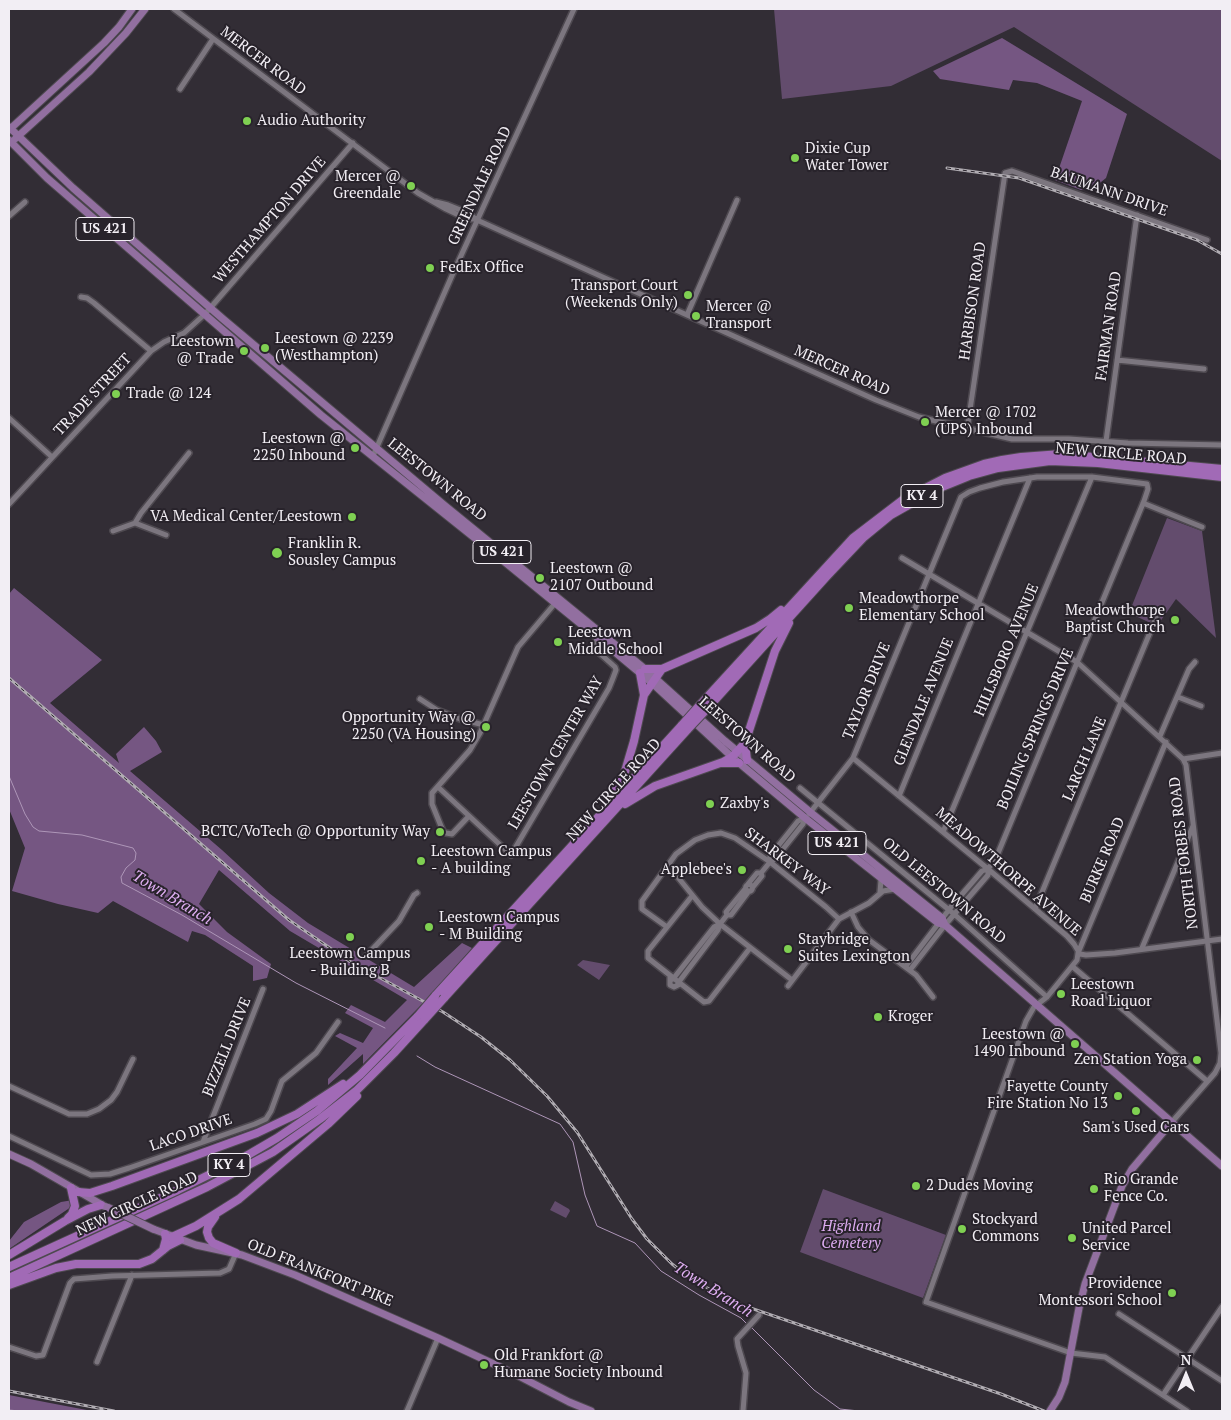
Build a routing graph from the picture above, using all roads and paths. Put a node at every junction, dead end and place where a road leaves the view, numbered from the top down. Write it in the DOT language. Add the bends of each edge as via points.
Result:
graph roads {
  1 [pos="132,9"];
  2 [pos="145,9"];
  3 [pos="174,9"];
  4 [pos="574,9"];
  5 [pos="213,39"];
  6 [pos="180,89"];
  7 [pos="9,128"];
  8 [pos="19,136"];
  9 [pos="10,142"];
  10 [pos="353,143"];
  11 [pos="1003,176"];
  12 [pos="737,200"];
  13 [pos="25,202"];
  14 [pos="1137,215"];
  15 [pos="9,216"];
  16 [pos="478,220"];
  17 [pos="1207,240"];
  18 [pos="81,298"];
  19 [pos="208,311"];
  20 [pos="687,315"];
  21 [pos="151,351"];
  22 [pos="1117,360"];
  23 [pos="1204,370"];
  24 [pos="9,418"];
  25 [pos="967,430"];
  26 [pos="1106,441"];
  27 [pos="1222,445"];
  28 [pos="376,448"];
  29 [pos="189,453"];
  30 [pos="373,456"];
  31 [pos="52,457"];
  32 [pos="1222,469"];
  33 [pos="1092,477"];
  34 [pos="1222,477"];
  35 [pos="1030,478"];
  36 [pos="1148,486"];
  37 [pos="1143,503"];
  38 [pos="9,504"];
  39 [pos="442,508"];
  40 [pos="135,523"];
  41 [pos="1202,527"];
  42 [pos="114,531"];
  43 [pos="166,535"];
  44 [pos="902,558"];
  45 [pos="929,574"];
  46 [pos="810,588"];
  47 [pos="557,600"];
  48 [pos="978,602"];
  49 [pos="1156,618"];
  50 [pos="1028,633"];
  51 [pos="600,636"];
  52 [pos="1076,662"];
  53 [pos="1195,662"];
  54 [pos="662,669"];
  55 [pos="642,671"];
  56 [pos="653,681"];
  57 [pos="644,695"];
  58 [pos="1178,697"];
  59 [pos="420,699"];
  60 [pos="1122,703"];
  61 [pos="1201,706"];
  62 [pos="484,725"];
  63 [pos="685,727"];
  64 [pos="1160,736"];
  65 [pos="1166,742"];
  66 [pos="745,743"];
  67 [pos="734,754"];
  68 [pos="1222,754"];
  69 [pos="853,758"];
  70 [pos="1184,759"];
  71 [pos="747,760"];
  72 [pos="739,763"];
  73 [pos="718,764"];
  74 [pos="438,787"];
  75 [pos="800,788"];
  76 [pos="899,796"];
  77 [pos="819,803"];
  78 [pos="613,812"];
  79 [pos="601,814"];
  80 [pos="808,815"];
  81 [pos="469,816"];
  82 [pos="1193,826"];
  83 [pos="944,832"];
  84 [pos="770,862"];
  85 [pos="668,865"];
  86 [pos="988,869"];
  87 [pos="878,875"];
  88 [pos="897,889"];
  89 [pos="880,892"];
  90 [pos="417,893"];
  91 [pos="692,896"];
  92 [pos="1035,909"];
  93 [pos="948,910"];
  94 [pos="851,912"];
  95 [pos="954,914"];
  96 [pos="839,919"];
  97 [pos="942,922"];
  98 [pos="720,924"];
  99 [pos="667,927"];
  100 [pos="1222,939"];
  101 [pos="1207,941"];
  102 [pos="750,948"];
  103 [pos="1142,948"];
  104 [pos="1078,952"];
  105 [pos="366,956"];
  106 [pos="1073,967"];
  107 [pos="908,968"];
  108 [pos="671,978"];
  109 [pos="792,980"];
  110 [pos="679,984"];
  111 [pos="788,986"];
  112 [pos="263,989"];
  113 [pos="933,997"];
  114 [pos="1047,997"];
  115 [pos="1038,1004"];
  116 [pos="421,1018"];
  117 [pos="338,1022"];
  118 [pos="133,1059"];
  119 [pos="1221,1061"];
  120 [pos="375,1073"];
  121 [pos="360,1075"];
  122 [pos="1206,1081"];
  123 [pos="9,1086"];
  124 [pos="1171,1123"];
  125 [pos="9,1136"];
  126 [pos="203,1142"];
  127 [pos="9,1154"];
  128 [pos="1222,1166"];
  129 [pos="112,1186"];
  130 [pos="74,1190"];
  131 [pos="103,1205"];
  132 [pos="219,1212"];
  133 [pos="65,1221"];
  134 [pos="168,1235"];
  135 [pos="180,1240"];
  136 [pos="163,1250"];
  137 [pos="236,1253"];
  138 [pos="9,1255"];
  139 [pos="9,1267"];
  140 [pos="132,1275"];
  141 [pos="9,1278"];
  142 [pos="9,1285"];
  143 [pos="1222,1307"];
  144 [pos="1119,1314"];
  145 [pos="759,1315"];
  146 [pos="438,1338"];
  147 [pos="9,1347"];
  148 [pos="1071,1353"];
  149 [pos="1188,1358"];
  150 [pos="97,1362"];
  151 [pos="1222,1381"];
  152 [pos="1164,1395"];
  153 [pos="407,1411"];
  154 [pos="591,1411"];
  155 [pos="743,1411"];
  156 [pos="1050,1411"];
  157 [pos="1187,1411"];
  1 -- 7 [label="main road" via="104,43"];
  2 -- 8 [label="main road" via="90,72"];
  3 -- 5 [label="street, MERCER ROAD"];
  4 -- 16 [label="street, GREENDALE ROAD"];
  5 -- 6 [label="street"];
  5 -- 10 [label="street, MERCER ROAD"];
  7 -- 8 [label="main road, LEESTOWN ROAD / US 421"];
  8 -- 9 [label="main road"];
  8 -- 19 [label="main road, LEESTOWN ROAD / US 421"];
  9 -- 19 [label="main road, LEESTOWN ROAD / US 421" via="47,178"];
  10 -- 16 [label="street, MERCER ROAD" via="418,193 446,209"];
  10 -- 19 [label="street, WESTHAMPTON DRIVE"];
  11 -- 14 [label="street, BAUMANN DRIVE" via="1012,171"];
  11 -- 25 [label="street, HARBISON ROAD"];
  12 -- 20 [label="street"];
  13 -- 15 [label="street"];
  14 -- 17 [label="street, BAUMANN DRIVE"];
  14 -- 22 [label="street, FAIRMAN ROAD"];
  16 -- 20 [label="street, MERCER ROAD"];
  16 -- 28 [label="street, GREENDALE ROAD"];
  18 -- 21 [label="street" via="94,303"];
  19 -- 21 [label="street, TRADE STREET" via="184,333"];
  19 -- 28 [label="main road, LEESTOWN ROAD / US 421"];
  19 -- 30 [label="main road, LEESTOWN ROAD / US 421" via="321,415"];
  20 -- 25 [label="street, MERCER ROAD" via="902,412"];
  21 -- 31 [label="street, TRADE STREET"];
  22 -- 23 [label="street"];
  22 -- 26 [label="street, FAIRMAN ROAD"];
  24 -- 31 [label="street"];
  25 -- 26 [label="street, MERCER ROAD" via="1012,439"];
  26 -- 27 [label="street, MERCER ROAD"];
  28 -- 30 [label="street, GREENDALE ROAD"];
  28 -- 39 [label="main road, LEESTOWN ROAD"];
  29 -- 40 [label="street"];
  30 -- 39 [label="main road, LEESTOWN ROAD"];
  31 -- 38 [label="street, TRADE STREET"];
  32 -- 46 [label="highway, NEW CIRCLE ROAD / KY 4" via="1061,454 984,464 945,478 904,499 853,538"];
  33 -- 35 [label="street, TAYLOR DRIVE"];
  33 -- 36 [label="street, TAYLOR DRIVE" via="1143,482"];
  33 -- 50 [label="street, HILLSBORO AVENUE"];
  34 -- 46 [label="highway, NEW CIRCLE ROAD / KY 4" via="1062,461 1015,465 976,474 930,493 891,515"];
  35 -- 45 [label="street, TAYLOR DRIVE" via="980,488 961,497"];
  35 -- 48 [label="street, GLENDALE AVENUE"];
  36 -- 37 [label="street, BOILING SPRINGS DRIVE"];
  37 -- 41 [label="street"];
  37 -- 52 [label="street, BOILING SPRINGS DRIVE"];
  39 -- 47 [label="main road, LEESTOWN ROAD / US 421"];
  40 -- 42 [label="street"];
  40 -- 43 [label="street"];
  44 -- 45 [label="street, NORTH FORBES ROAD"];
  45 -- 48 [label="street, NORTH FORBES ROAD"];
  45 -- 69 [label="street, TAYLOR DRIVE"];
  46 -- 54 [label="highway" via="764,624"];
  46 -- 63 [label="highway, NEW CIRCLE ROAD / KY 4, bridge"];
  46 -- 66 [label="highway" via="777,644"];
  47 -- 51 [label="main road, LEESTOWN ROAD / US 421"];
  47 -- 62 [label="street" via="518,647"];
  48 -- 50 [label="street, NORTH FORBES ROAD"];
  48 -- 76 [label="street, GLENDALE AVENUE"];
  49 -- 60 [label="street, LARCH LANE"];
  50 -- 52 [label="street, NORTH FORBES ROAD"];
  50 -- 83 [label="street, HILLSBORO AVENUE"];
  51 -- 55 [label="main road, LEESTOWN ROAD / US 421"];
  51 -- 81 [label="street, LEESTOWN CENTER WAY" via="595,643 596,650 616,670 609,688 511,855"];
  52 -- 60 [label="street, NORTH FORBES ROAD"];
  52 -- 86 [label="street, BOILING SPRINGS DRIVE" via="996,858"];
  53 -- 58 [label="street"];
  54 -- 55 [label="highway"];
  54 -- 56 [label="highway"];
  55 -- 56 [label="main road, LEESTOWN ROAD / US 421"];
  55 -- 57 [label="highway"];
  56 -- 57 [label="highway"];
  56 -- 67 [label="main road, LEESTOWN ROAD / US 421"];
  57 -- 79 [label="highway" via="624,774"];
  58 -- 61 [label="street"];
  58 -- 64 [label="street"];
  59 -- 62 [label="street" via="437,710"];
  60 -- 64 [label="street, NORTH FORBES ROAD"];
  60 -- 92 [label="street, LARCH LANE"];
  62 -- 74 [label="street" via="470,750"];
  63 -- 78 [label="highway, NEW CIRCLE ROAD / KY 4"];
  63 -- 79 [label="highway, NEW CIRCLE ROAD / KY 4"];
  64 -- 65 [label="street, NORTH FORBES ROAD"];
  65 -- 70 [label="street, NORTH FORBES ROAD"];
  65 -- 104 [label="street, BURKE ROAD"];
  66 -- 67 [label="highway"];
  66 -- 71 [label="highway"];
  67 -- 71 [label="main road, LEESTOWN ROAD / US 421"];
  67 -- 72 [label="main road, LEESTOWN ROAD / US 421"];
  67 -- 73 [label="highway"];
  68 -- 70 [label="street"];
  69 -- 76 [label="street, MEADOWTHORPE AVENUE"];
  69 -- 77 [label="street, TAYLOR DRIVE"];
  70 -- 82 [label="street, NORTH FORBES ROAD"];
  71 -- 80 [label="main road, LEESTOWN ROAD / US 421"];
  72 -- 73 [label="highway"];
  72 -- 80 [label="main road, LEESTOWN ROAD / US 421"];
  73 -- 78 [label="highway" via="655,786"];
  74 -- 81 [label="street, LEESTOWN CENTER WAY"];
  74 -- 81 [label="street" via="432,793 432,804 446,834 452,834"];
  75 -- 77 [label="street, OLD LEESTOWN ROAD"];
  76 -- 83 [label="street, MEADOWTHORPE AVENUE"];
  77 -- 80 [label="street, TAYLOR DRIVE"];
  77 -- 93 [label="street, OLD LEESTOWN ROAD"];
  78 -- 116 [label="highway, NEW CIRCLE ROAD / KY 4, bridge" via="444,998"];
  79 -- 116 [label="highway, NEW CIRCLE ROAD / KY 4, bridge" via="435,996"];
  80 -- 84 [label="street, TAYLOR DRIVE" via="775,860"];
  80 -- 87 [label="main road, LEESTOWN ROAD / US 421"];
  80 -- 97 [label="main road, LEESTOWN ROAD / US 421"];
  82 -- 101 [label="street, NORTH FORBES ROAD"];
  82 -- 103 [label="street"];
  83 -- 86 [label="street, MEADOWTHORPE AVENUE"];
  84 -- 85 [label="street, SHARKEY WAY" via="735,838 721,833 696,840 676,854"];
  84 -- 96 [label="street, SHARKEY WAY"];
  84 -- 98 [label="street, TAYLOR DRIVE" via="762,876 726,912"];
  85 -- 91 [label="street"];
  85 -- 99 [label="street, SHARKEY WAY" via="641,904"];
  86 -- 92 [label="street, MEADOWTHORPE AVENUE"];
  86 -- 93 [label="street, BOILING SPRINGS DRIVE" via="982,871"];
  86 -- 95 [label="street, BOILING SPRINGS DRIVE" via="987,876"];
  87 -- 88 [label="main road, LEESTOWN ROAD / US 421"];
  87 -- 89 [label="street"];
  88 -- 89 [label="street"];
  88 -- 97 [label="main road, LEESTOWN ROAD / US 421"];
  89 -- 94 [label="street" via="869,903"];
  90 -- 105 [label="street" via="399,921"];
  91 -- 98 [label="street"];
  91 -- 99 [label="street"];
  92 -- 104 [label="street, MEADOWTHORPE AVENUE" via="1072,940"];
  93 -- 95 [label="street, OLD LEESTOWN ROAD"];
  93 -- 97 [label="street, BOILING SPRINGS DRIVE"];
  94 -- 96 [label="street"];
  94 -- 107 [label="street" via="869,940"];
  95 -- 97 [label="street, BOILING SPRINGS DRIVE"];
  95 -- 114 [label="street, OLD LEESTOWN ROAD"];
  96 -- 109 [label="street"];
  97 -- 107 [label="street"];
  97 -- 115 [label="main road, LEESTOWN ROAD / US 421"];
  98 -- 102 [label="street"];
  98 -- 108 [label="street"];
  98 -- 110 [label="street"];
  99 -- 108 [label="street" via="648,951 648,958"];
  100 -- 101 [label="street, MEADOWTHORPE AVENUE"];
  101 -- 103 [label="street, MEADOWTHORPE AVENUE"];
  101 -- 119 [label="street, NORTH FORBES ROAD"];
  102 -- 109 [label="street"];
  102 -- 110 [label="street" via="709,1001 702,1002"];
  103 -- 104 [label="street, MEADOWTHORPE AVENUE" via="1086,955"];
  104 -- 106 [label="street, BURKE ROAD"];
  106 -- 114 [label="street, BURKE ROAD"];
  106 -- 122 [label="street"];
  107 -- 113 [label="street"];
  108 -- 110 [label="street" via="670,985 674,988"];
  109 -- 111 [label="street"];
  112 -- 126 [label="street, BIZZELL DRIVE"];
  114 -- 115 [label="street, BURKE ROAD"];
  115 -- 124 [label="main road, LEESTOWN ROAD / US 421"];
  115 -- 148 [label="street" via="1017,1043 926,1302"];
  116 -- 120 [label="highway, NEW CIRCLE ROAD / KY 4"];
  116 -- 121 [label="highway, NEW CIRCLE ROAD / KY 4"];
  117 -- 126 [label="street, LACO DRIVE" via="316,1053 282,1081 266,1119"];
  118 -- 123 [label="street" via="111,1100 88,1114 69,1114"];
  119 -- 122 [label="street, NORTH FORBES ROAD"];
  120 -- 132 [label="highway" via="366,1088 328,1124"];
  120 -- 141 [label="highway, NEW CIRCLE ROAD / KY 4" via="320,1120 250,1165"];
  121 -- 129 [label="highway" via="265,1129"];
  121 -- 139 [label="highway, NEW CIRCLE ROAD / KY 4" via="317,1110 241,1159"];
  122 -- 124 [label="street, NORTH FORBES ROAD"];
  124 -- 128 [label="main road, US 421"];
  124 -- 148 [label="main road" via="1132,1169 1122,1186 1085,1284"];
  125 -- 126 [label="street, LACO DRIVE" via="97,1176"];
  127 -- 130 [label="main road, OLD FRANKFORT PIKE"];
  129 -- 130 [label="highway" via="90,1193"];
  129 -- 131 [label="highway" via="102,1192"];
  130 -- 131 [label="main road, OLD FRANKFORT PIKE"];
  130 -- 133 [label="highway" via="75,1210"];
  131 -- 133 [label="highway"];
  131 -- 134 [label="main road, OLD FRANKFORT PIKE, bridge"];
  132 -- 134 [label="highway" via="196,1226"];
  132 -- 137 [label="highway" via="208,1227 208,1236 213,1243"];
  133 -- 138 [label="highway"];
  134 -- 135 [label="main road, OLD FRANKFORT PIKE"];
  134 -- 136 [label="highway"];
  135 -- 136 [label="highway"];
  135 -- 137 [label="main road, OLD FRANKFORT PIKE"];
  136 -- 142 [label="highway" via="139,1264 76,1264"];
  137 -- 140 [label="street" via="229,1269 220,1273"];
  137 -- 146 [label="main road, OLD FRANKFORT PIKE" via="295,1275"];
  140 -- 147 [label="street" via="72,1280 43,1355 36,1356"];
  140 -- 150 [label="street"];
  143 -- 149 [label="street"];
  144 -- 149 [label="street"];
  145 -- 155 [label="street" via="737,1339 746,1372"];
  146 -- 153 [label="street"];
  146 -- 154 [label="main road, OLD FRANKFORT PIKE"];
  148 -- 152 [label="street" via="1105,1357"];
  148 -- 156 [label="main road" via="1063,1389"];
  149 -- 151 [label="street"];
  149 -- 152 [label="street"];
  152 -- 157 [label="street"];
}
